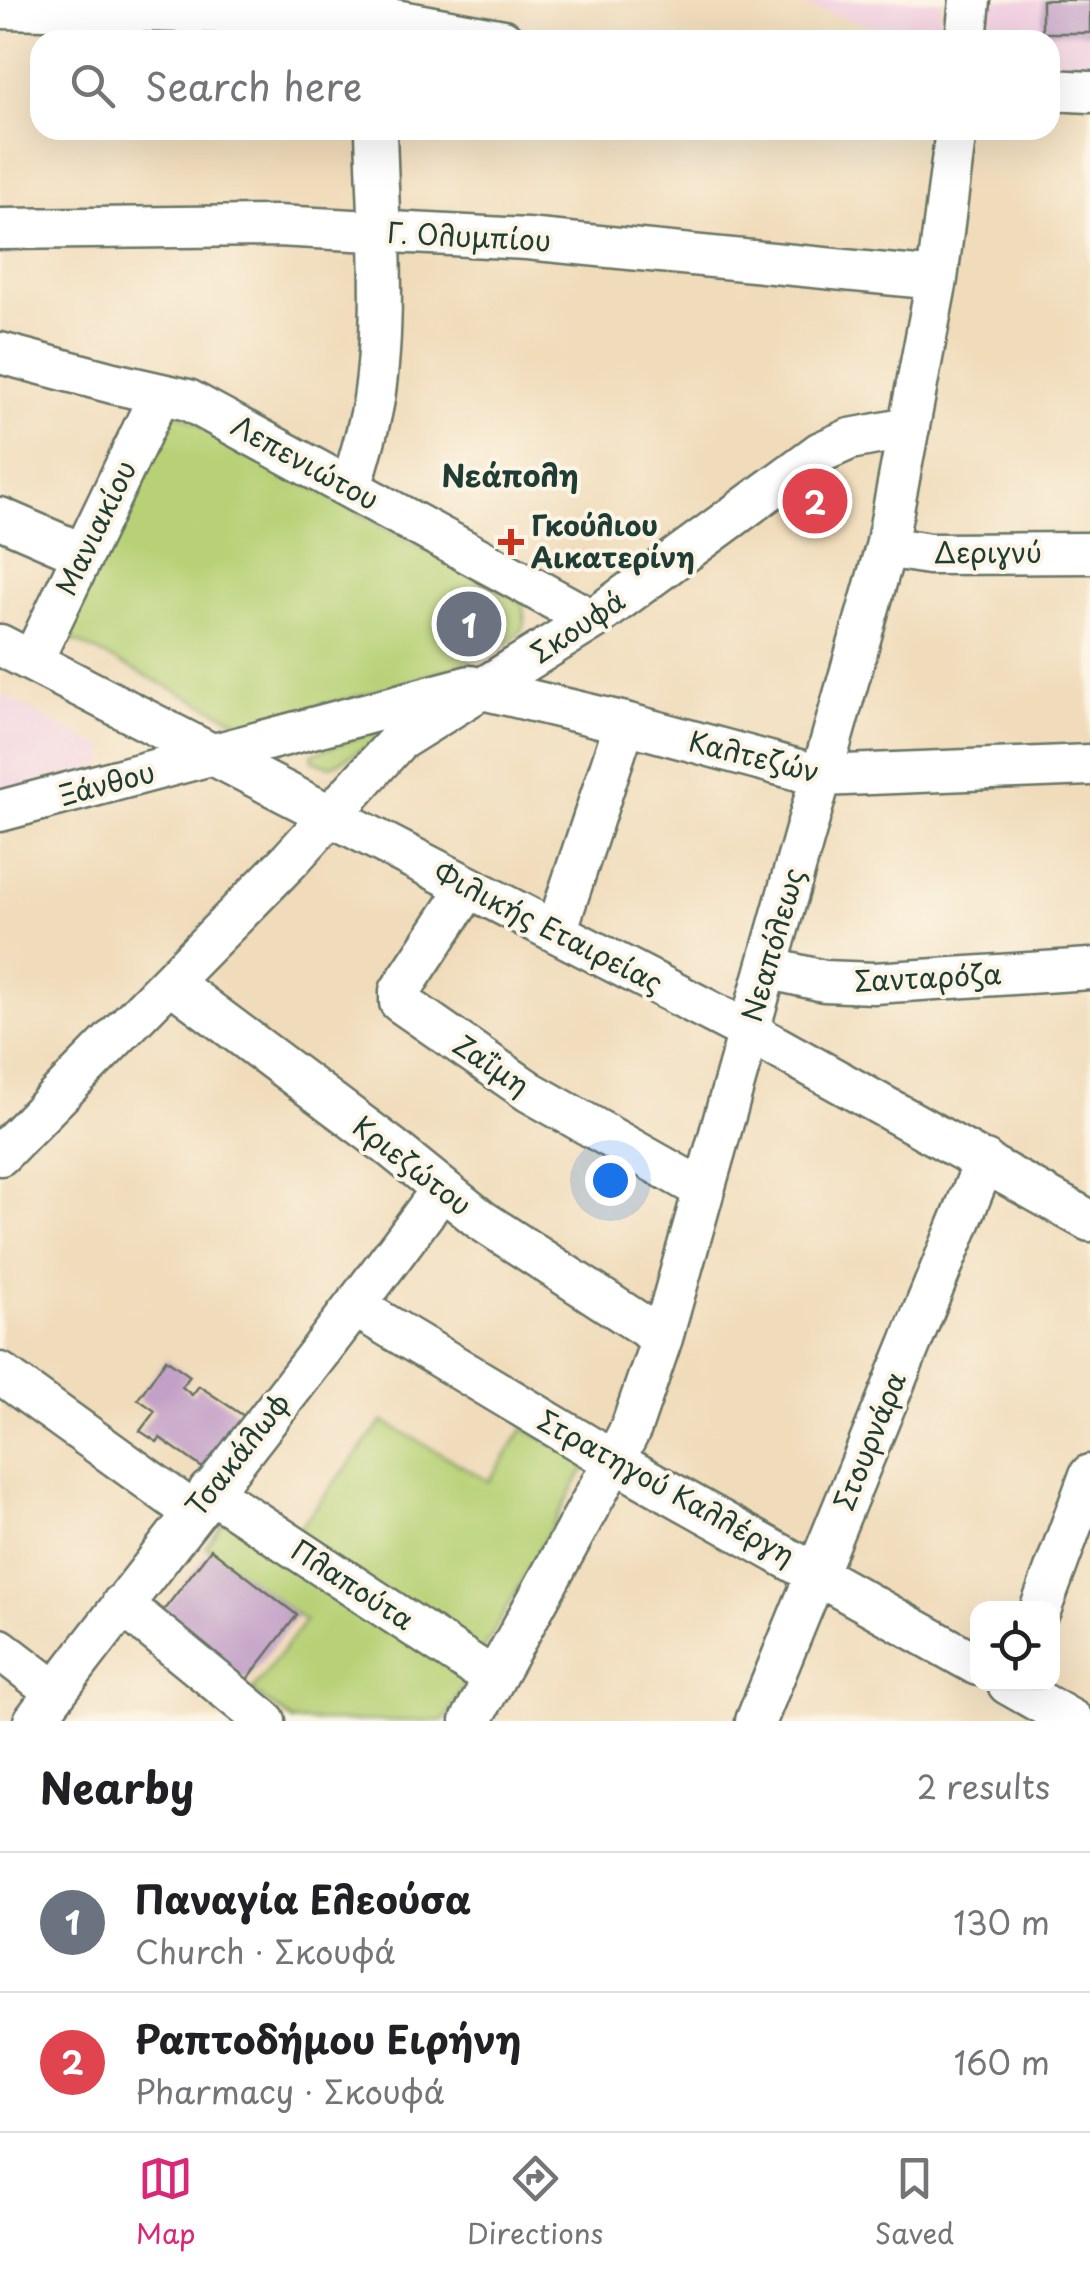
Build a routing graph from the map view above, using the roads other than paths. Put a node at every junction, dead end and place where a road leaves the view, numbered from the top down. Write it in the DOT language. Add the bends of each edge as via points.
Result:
graph roads {
  1 [pos="970,0"];
  2 [pos="0,8"];
  3 [pos="374,19"];
  4 [pos="442,30"];
  5 [pos="967,30"];
  6 [pos="1060,90"];
  7 [pos="1090,92"];
  8 [pos="376,140"];
  9 [pos="955,140"];
  10 [pos="0,229"];
  11 [pos="380,232"];
  12 [pos="937,279"];
  13 [pos="0,352"];
  14 [pos="160,394"];
  15 [pos="909,428"];
  16 [pos="351,488"];
  17 [pos="0,518"];
  18 [pos="886,546"];
  19 [pos="1090,552"];
  20 [pos="83,554"];
  21 [pos="592,620"];
  22 [pos="16,653"];
  23 [pos="484,688"];
  24 [pos="625,723"];
  25 [pos="213,755"];
  26 [pos="1090,765"];
  27 [pos="820,776"];
  28 [pos="0,811"];
  29 [pos="331,816"];
  30 [pos="469,887"];
  31 [pos="556,932"];
  32 [pos="767,968"];
  33 [pos="1090,970"];
  34 [pos="170,982"];
  35 [pos="748,1031"];
  36 [pos="0,1154"];
  37 [pos="984,1161"];
  38 [pos="702,1189"];
  39 [pos="442,1190"];
  40 [pos="1090,1221"];
  41 [pos="356,1307"];
  42 [pos="662,1338"];
  43 [pos="0,1373"];
  44 [pos="614,1461"];
  45 [pos="1090,1474"];
  46 [pos="201,1501"];
  47 [pos="816,1573"];
  48 [pos="1045,1601"];
  49 [pos="122,1604"];
  50 [pos="0,1649"];
  51 [pos="970,1660"];
  52 [pos="494,1678"];
  53 [pos="1009,1694"];
  54 [pos="45,1706"];
  55 [pos="264,1721"];
  56 [pos="471,1721"];
  57 [pos="756,1721"];
  58 [pos="1074,1721"];
  1 -- 5 [label="street"];
  2 -- 3 [label="street"];
  3 -- 4 [label="street"];
  6 -- 7 [label="street"];
  8 -- 11 [label="street"];
  9 -- 12 [label="street, Νεαπόλεως"];
  10 -- 11 [label="street, Γ. Ολυμπίου" via="277,226"];
  11 -- 12 [label="street, Γ. Ολυμπίου" via="527,238"];
  11 -- 16 [label="street" via="374,401"];
  12 -- 15 [label="street, Νεαπόλεως"];
  13 -- 14 [label="street, Λεπενιώτου"];
  14 -- 16 [label="street, Λεπενιώτου" via="188,400"];
  14 -- 20 [label="street, Μανιακίου"];
  15 -- 18 [label="street, Νεαπόλεως"];
  15 -- 21 [label="street, Σκουφά" via="821,452"];
  16 -- 21 [label="street, Λεπενιώτου"];
  17 -- 20 [label="street"];
  18 -- 19 [label="street, Δεριγνύ" via="929,554"];
  18 -- 27 [label="street, Νεαπόλεως"];
  20 -- 22 [label="street, Μανιακίου"];
  21 -- 23 [label="street, Σκουφά"];
  22 -- 25 [label="street, Φιλικής Εταιρείας"];
  23 -- 24 [label="street, Καλτεζών"];
  23 -- 25 [label="street, Σκουφά" via="446,690"];
  23 -- 29 [label="street" via="398,741"];
  24 -- 27 [label="street, Καλτεζών"];
  24 -- 31 [label="street"];
  25 -- 28 [label="street, Ξάνθου"];
  25 -- 29 [label="street, Φιλικής Εταιρείας"];
  26 -- 27 [label="street, Καλτεζών"];
  27 -- 32 [label="street, Νεαπόλεως"];
  29 -- 30 [label="street, Φιλικής Εταιρείας"];
  29 -- 34 [label="street"];
  30 -- 31 [label="street, Φιλικής Εταιρείας"];
  30 -- 38 [label="street, Ζαΐμη" via="400,992 400,1002 530,1092"];
  31 -- 35 [label="street, Φιλικής Εταιρείας"];
  32 -- 33 [label="street, Σανταρόζα" via="874,984"];
  32 -- 35 [label="street, Νεαπόλεως"];
  34 -- 36 [label="street"];
  34 -- 39 [label="street, Κριεζώτου"];
  35 -- 37 [label="street, Φιλικής Εταιρείας"];
  35 -- 38 [label="street, Νεαπόλεως"];
  37 -- 40 [label="street, Φιλικής Εταιρείας"];
  37 -- 47 [label="street, Στουρνάρα"];
  38 -- 42 [label="street, Νεαπόλεως"];
  39 -- 41 [label="street, Τσακάλωφ"];
  39 -- 42 [label="street, Κριεζώτου"];
  41 -- 44 [label="street, Στρατηγού Καλλέργη"];
  41 -- 46 [label="street, Τσακάλωφ"];
  42 -- 44 [label="street, Νεαπόλεως"];
  43 -- 46 [label="street, Πλαπούτα"];
  44 -- 47 [label="street, Στρατηγού Καλλέργη"];
  44 -- 52 [label="street, Νεαπόλεως"];
  45 -- 48 [label="street"];
  46 -- 49 [label="street, Τσακάλωφ"];
  46 -- 52 [label="street, Πλαπούτα"];
  47 -- 51 [label="street, Στρατηγού Καλλέργη"];
  47 -- 57 [label="street, Στουρνάρα"];
  49 -- 54 [label="street, Τσακάλωφ"];
  49 -- 55 [label="street"];
  50 -- 54 [label="street"];
  52 -- 56 [label="street, Νεαπόλεως"];
  53 -- 58 [label="street"];
}
